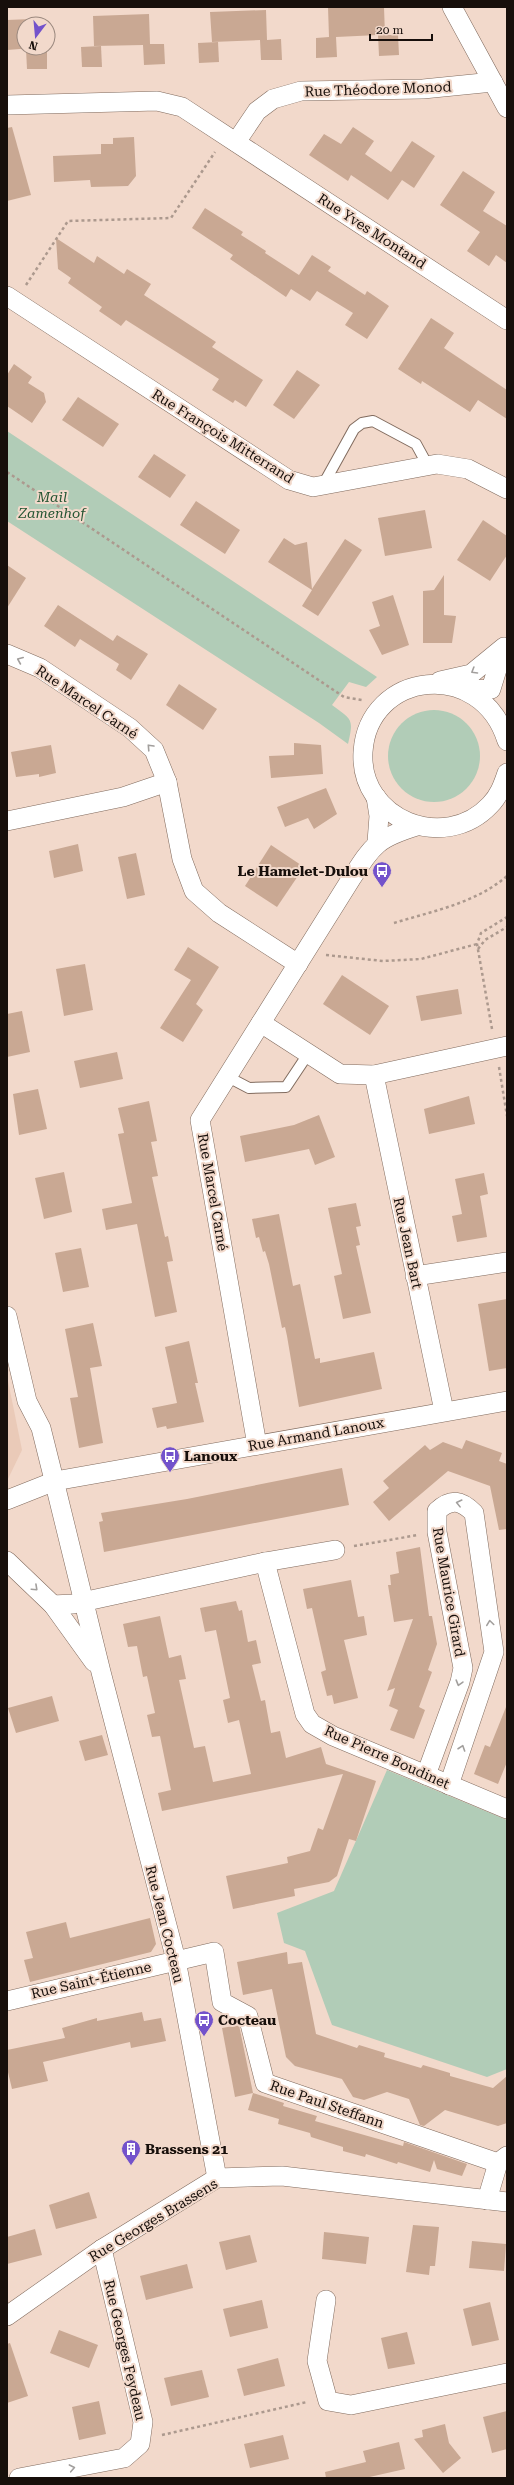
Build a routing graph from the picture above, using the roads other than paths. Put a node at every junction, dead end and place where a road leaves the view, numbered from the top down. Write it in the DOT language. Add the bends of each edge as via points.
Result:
graph roads {
  1 [pos="452,7"];
  2 [pos="493,82"];
  3 [pos="7,105"];
  4 [pos="507,108"];
  5 [pos="231,138"];
  6 [pos="9,300"];
  7 [pos="507,320"];
  8 [pos="428,466"];
  9 [pos="323,485"];
  10 [pos="507,489"];
  11 [pos="506,645"];
  12 [pos="7,654"];
  13 [pos="421,685"];
  14 [pos="468,690"];
  15 [pos="507,741"];
  16 [pos="507,773"];
  17 [pos="167,782"];
  18 [pos="376,797"];
  19 [pos="499,807"];
  20 [pos="7,821"];
  21 [pos="417,826"];
  22 [pos="377,842"];
  23 [pos="298,964"];
  24 [pos="261,1023"];
  25 [pos="507,1046"];
  26 [pos="308,1054"];
  27 [pos="374,1075"];
  28 [pos="228,1076"];
  29 [pos="507,1262"];
  30 [pos="415,1276"];
  31 [pos="7,1316"];
  32 [pos="507,1400"];
  33 [pos="444,1411"];
  34 [pos="257,1444"];
  35 [pos="55,1481"];
  36 [pos="7,1500"];
  37 [pos="335,1550"];
  38 [pos="7,1561"];
  39 [pos="265,1562"];
  40 [pos="85,1602"];
  41 [pos="53,1605"];
  42 [pos="101,1672"];
  43 [pos="426,1774"];
  44 [pos="450,1785"];
  45 [pos="507,1809"];
  46 [pos="176,1960"];
  47 [pos="7,2000"];
  48 [pos="503,2160"];
  49 [pos="217,2178"];
  50 [pos="487,2200"];
  51 [pos="507,2202"];
  52 [pos="102,2249"];
  53 [pos="326,2300"];
  54 [pos="7,2316"];
  55 [pos="507,2373"];
  56 [pos="20,2478"];
  1 -- 2 [label="street"];
  2 -- 4 [label="street"];
  2 -- 5 [label="street, Rue Théodore Monod" via="423,89 301,91 273,99 257,111"];
  3 -- 5 [label="street" via="157,101 182,107"];
  5 -- 7 [label="street, Rue Yves Montand"];
  6 -- 9 [label="street, Rue François Mitterrand" via="289,480 313,487"];
  8 -- 9 [label="street, Rue François Mitterrand"];
  8 -- 9 [label="lane" via="416,444 373,421 362,423 354,429"];
  8 -- 10 [label="street, Rue François Mitterrand" via="437,464 468,469"];
  11 -- 13 [label="street, one-way" via="471,674"];
  11 -- 14 [label="street" via="491,689"];
  17 -- 12 [label="street, Rue Marcel Carné, one-way" via="154,750 130,728 40,668"];
  13 -- 14 [label="street" via="445,684"];
  13 -- 18 [label="street" via="399,693 381,708 368,729 363,752 366,776"];
  14 -- 15 [label="street" via="488,704 502,724"];
  16 -- 19 [label="street"];
  17 -- 20 [label="street" via="123,797"];
  17 -- 23 [label="street, Rue Marcel Carné" via="182,859 194,892 219,913"];
  18 -- 21 [label="street" via="393,814"];
  18 -- 22 [label="street, Rue Marcel Carné" via="379,816"];
  19 -- 21 [label="street" via="469,821 443,829"];
  21 -- 22 [label="street"];
  22 -- 23 [label="street, Rue Marcel Carné"];
  23 -- 24 [label="street, Rue Marcel Carné"];
  24 -- 26 [label="street"];
  24 -- 28 [label="street, Rue Marcel Carné"];
  25 -- 27 [label="street"];
  26 -- 27 [label="street" via="340,1074"];
  26 -- 28 [label="lane" via="286,1087 248,1088"];
  27 -- 30 [label="street, Rue Jean Bart"];
  28 -- 34 [label="street, Rue Marcel Carné" via="200,1120"];
  29 -- 30 [label="street"];
  30 -- 33 [label="street, Rue Jean Bart"];
  31 -- 35 [label="street, Rue Jean Cocteau" via="27,1401 41,1428"];
  32 -- 33 [label="street, Rue Armand Lanoux"];
  33 -- 34 [label="street, Rue Armand Lanoux"];
  34 -- 35 [label="street, Rue Armand Lanoux"];
  35 -- 36 [label="street, Rue Armand Lanoux"];
  35 -- 40 [label="street, Rue Jean Cocteau"];
  37 -- 39 [label="street"];
  38 -- 41 [label="street, Rue Jean Cocteau, one-way"];
  39 -- 40 [label="street"];
  39 -- 43 [label="street, Rue Pierre Boudinet" via="305,1714 312,1724 333,1736"];
  40 -- 41 [label="street"];
  40 -- 42 [label="street, Rue Jean Cocteau"];
  41 -- 42 [label="street, Rue Jean Cocteau"];
  42 -- 46 [label="street, Rue Jean Cocteau"];
  43 -- 44 [label="street, Rue Pierre Boudinet"];
  44 -- 43 [label="street, Rue Maurice Girard, one-way" via="494,1652 474,1513 465,1504 454,1500 445,1503 437,1511 437,1532 462,1668 460,1682"];
  44 -- 45 [label="street, Rue Pierre Boudinet"];
  46 -- 47 [label="street, Rue Saint-Étienne"];
  46 -- 48 [label="street, Rue Paul Steffann" via="214,1952 222,2002 248,2016 265,2083"];
  46 -- 49 [label="street, Rue Jean Cocteau"];
  48 -- 50 [label="street, Rue Paul Steffann"];
  49 -- 50 [label="street, Rue Georges Brassens" via="282,2176"];
  49 -- 52 [label="street, Rue Georges Brassens"];
  50 -- 51 [label="street, Rue Georges Brassens"];
  52 -- 54 [label="street, Rue Georges Brassens"];
  56 -- 52 [label="street, Rue Georges Feydeau, one-way" via="124,2458 140,2444 143,2422"];
  53 -- 55 [label="street" via="317,2361 328,2401 351,2405"];
}
